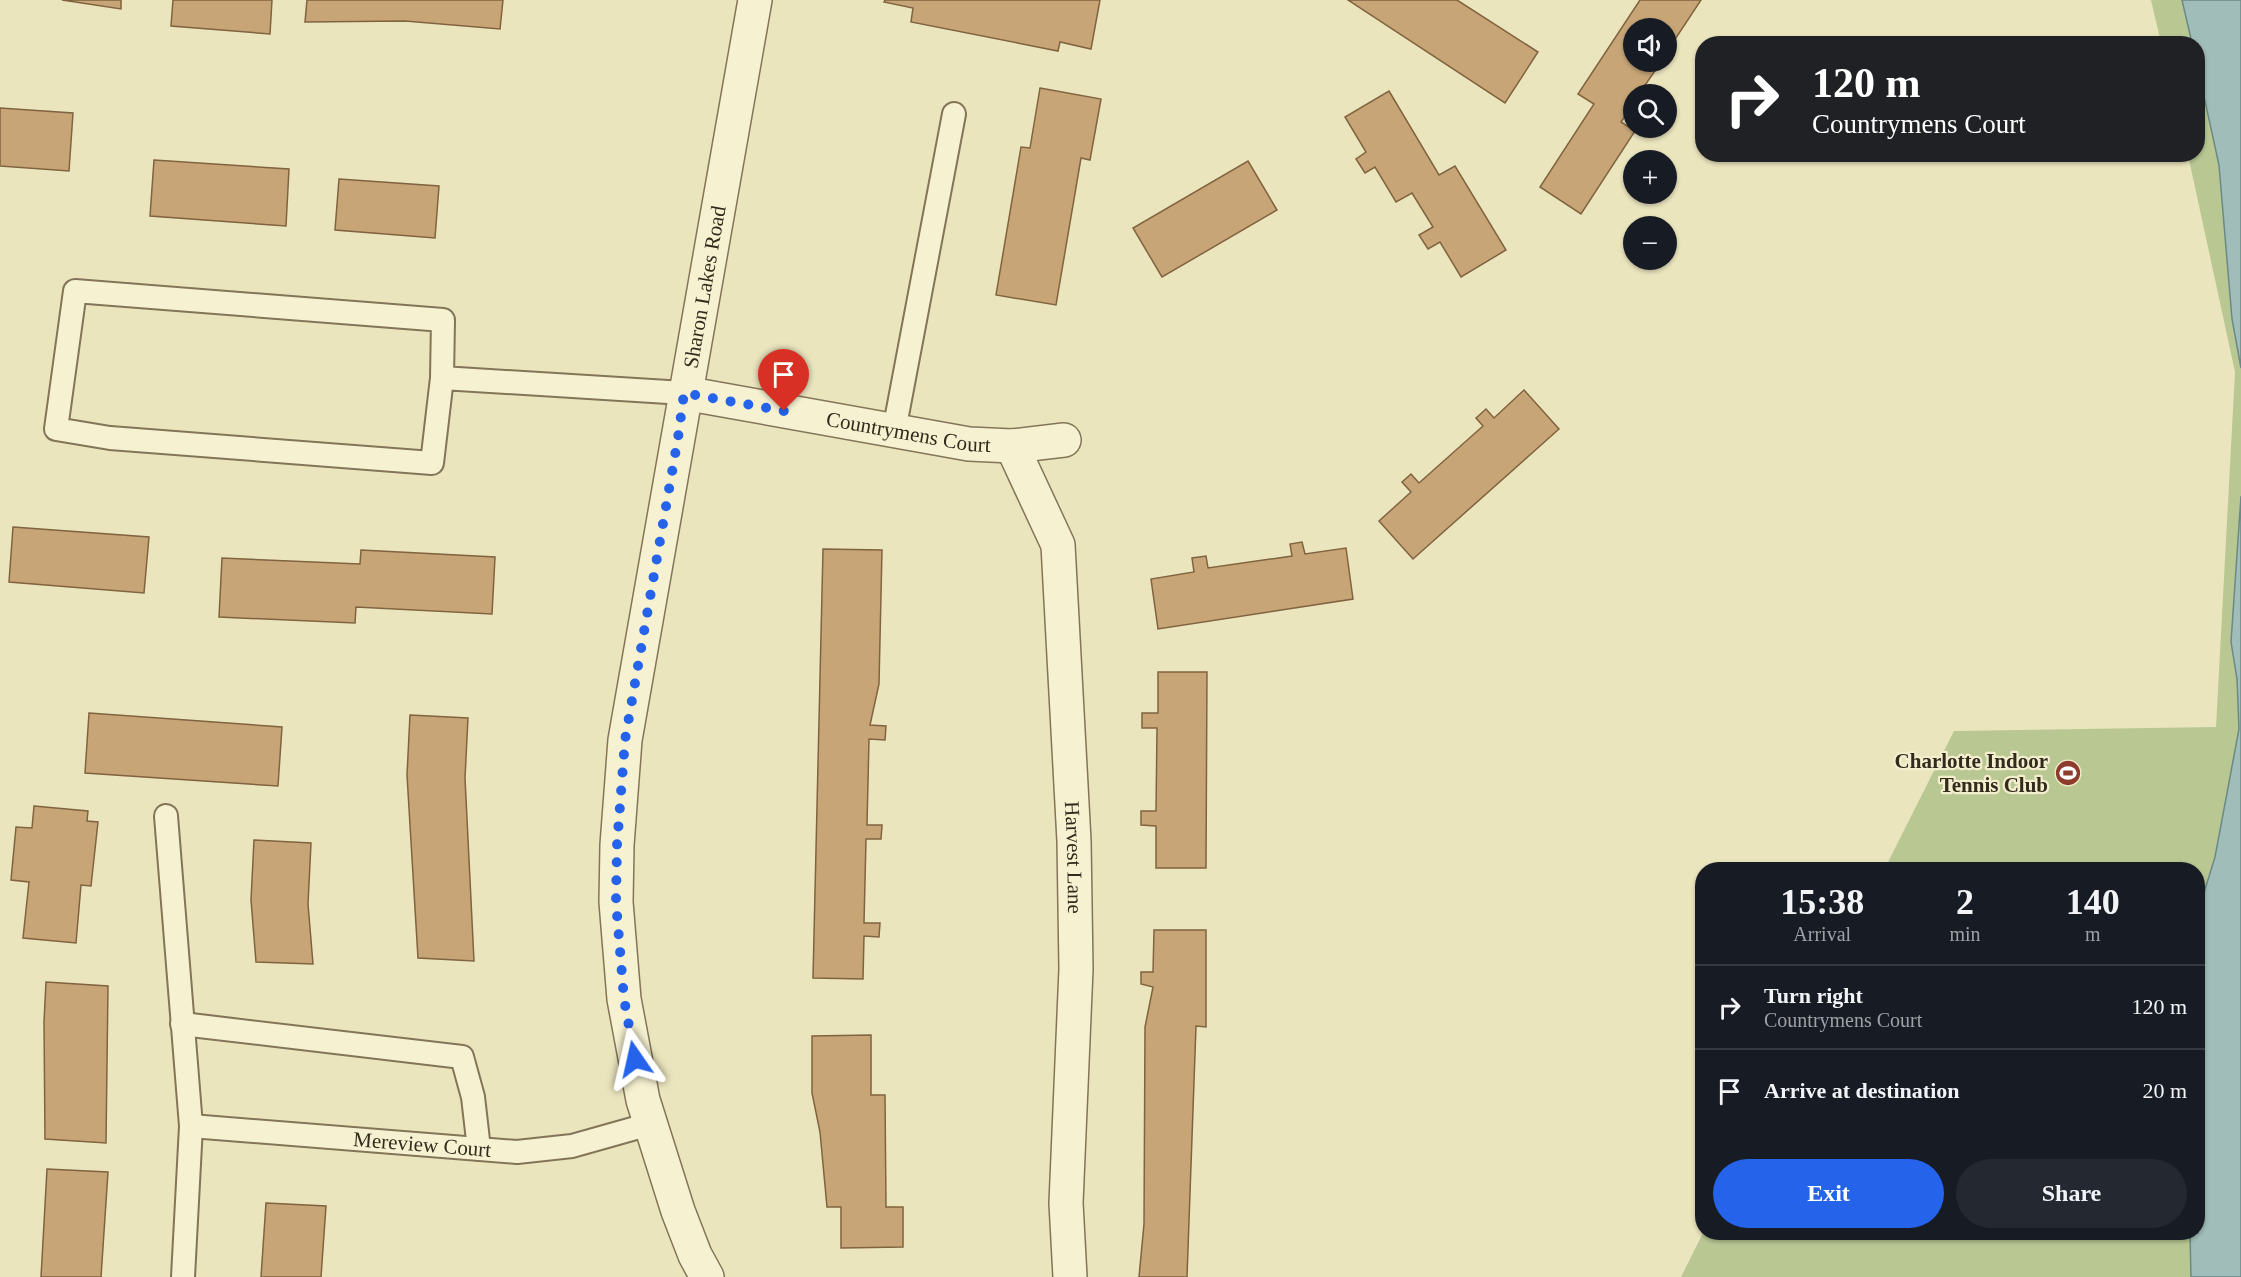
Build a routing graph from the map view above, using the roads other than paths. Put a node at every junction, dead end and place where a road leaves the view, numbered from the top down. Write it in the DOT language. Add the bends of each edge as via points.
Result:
graph roads {
  1 [pos="754,0"];
  2 [pos="954,114"];
  3 [pos="442,378"];
  4 [pos="684,393"];
  5 [pos="894,431"];
  6 [pos="1064,440"];
  7 [pos="1012,446"];
  8 [pos="166,816"];
  9 [pos="182,1024"];
  10 [pos="650,1124"];
  11 [pos="191,1126"];
  12 [pos="479,1149"];
  13 [pos="183,1277"];
  14 [pos="707,1277"];
  15 [pos="1070,1277"];
  1 -- 4 [label="street, Sharon Lakes Road"];
  2 -- 5 [label="lane"];
  3 -- 3 [label="lane" via="442,320 75,291 56,429 110,438 432,463"];
  3 -- 4 [label="lane"];
  4 -- 5 [label="street, Countrymens Court"];
  4 -- 10 [label="street, Sharon Lakes Road" via="625,740 617,845 616,902 624,999"];
  5 -- 7 [label="street, Countrymens Court" via="969,444"];
  6 -- 7 [label="street, Countrymens Court"];
  7 -- 15 [label="street, Harvest Lane" via="1058,545 1074,841 1076,969 1066,1203"];
  8 -- 9 [label="lane"];
  9 -- 11 [label="lane"];
  9 -- 12 [label="lane" via="462,1057 473,1097"];
  10 -- 12 [label="lane, Mereview Court" via="572,1146 517,1152"];
  10 -- 14 [label="street, Sharon Lakes Road" via="678,1211"];
  11 -- 12 [label="lane, Mereview Court"];
  11 -- 13 [label="lane"];
}
